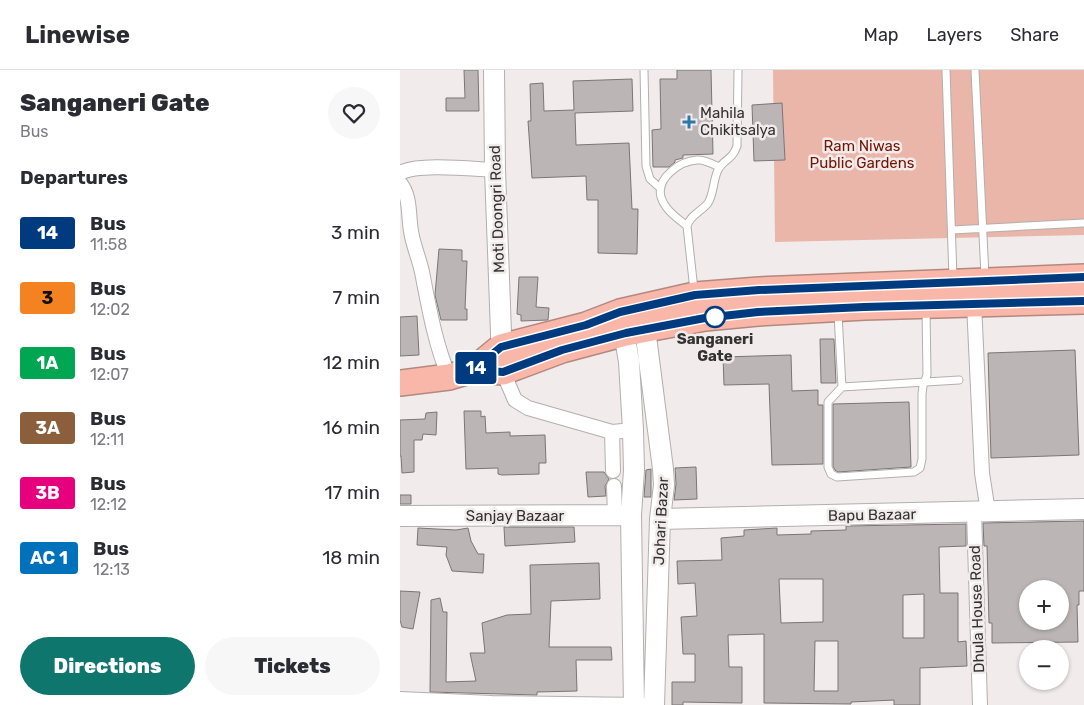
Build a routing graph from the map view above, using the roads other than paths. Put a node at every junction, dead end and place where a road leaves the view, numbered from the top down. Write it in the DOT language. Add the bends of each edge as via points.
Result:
graph roads {
  1 [pos="494,70"];
  2 [pos="644,70"];
  3 [pos="738,70"];
  4 [pos="946,70"];
  5 [pos="974,70"];
  6 [pos="720,166"];
  7 [pos="495,170"];
  8 [pos="400,173"];
  9 [pos="400,183"];
  10 [pos="660,188"];
  11 [pos="1084,223"];
  12 [pos="687,226"];
  13 [pos="984,227"];
  14 [pos="952,230"];
  15 [pos="405,231"];
  16 [pos="1084,277"];
  17 [pos="986,282"];
  18 [pos="954,284"];
  19 [pos="695,295"];
  20 [pos="1084,301"];
  21 [pos="974,304"];
  22 [pos="926,305"];
  23 [pos="838,308"];
  24 [pos="633,321"];
  25 [pos="501,347"];
  26 [pos="473,370"];
  27 [pos="503,372"];
  28 [pos="449,377"];
  29 [pos="959,380"];
  30 [pos="926,382"];
  31 [pos="400,383"];
  32 [pos="842,387"];
  33 [pos="633,430"];
  34 [pos="612,432"];
  35 [pos="613,471"];
  36 [pos="614,486"];
  37 [pos="1084,509"];
  38 [pos="981,512"];
  39 [pos="623,515"];
  40 [pos="400,516"];
  41 [pos="660,519"];
  42 [pos="400,699"];
  43 [pos="505,704"];
  44 [pos="634,705"];
  45 [pos="648,705"];
  46 [pos="654,705"];
  47 [pos="980,705"];
  1 -- 7 [label="street, Moti Doongri Road"];
  2 -- 10 [label="lane" via="646,166 650,179"];
  3 -- 6 [label="lane" via="737,146 734,156"];
  4 -- 14 [label="lane"];
  5 -- 13 [label="lane"];
  6 -- 10 [label="lane" via="700,159 689,161 665,177"];
  6 -- 12 [label="lane" via="708,203 689,220"];
  7 -- 8 [label="street" via="426,168"];
  7 -- 25 [label="street, Moti Doongri Road"];
  9 -- 15 [label="street" via="408,202"];
  10 -- 12 [label="lane" via="668,210"];
  11 -- 13 [label="lane"];
  12 -- 19 [label="lane"];
  13 -- 14 [label="lane"];
  13 -- 17 [label="lane"];
  14 -- 18 [label="lane"];
  15 -- 28 [label="street" via="421,269 435,338"];
  16 -- 17 [label="highway"];
  17 -- 18 [label="highway"];
  18 -- 19 [label="highway"];
  19 -- 24 [label="highway"];
  20 -- 21 [label="highway"];
  21 -- 22 [label="highway"];
  21 -- 38 [label="street, Dhula House Road"];
  22 -- 23 [label="highway"];
  22 -- 30 [label="lane"];
  23 -- 24 [label="highway"];
  23 -- 32 [label="lane"];
  24 -- 25 [label="highway" via="586,325"];
  24 -- 27 [label="highway"];
  24 -- 33 [label="street, Johari Bazar" via="629,362"];
  24 -- 41 [label="street, Johari Bazar" via="663,469"];
  25 -- 26 [label="highway"];
  25 -- 27 [label="street, Moti Doongri Road"];
  26 -- 27 [label="highway"];
  26 -- 28 [label="highway"];
  27 -- 34 [label="street" via="515,400 528,408"];
  28 -- 31 [label="highway"];
  29 -- 30 [label="lane"];
  30 -- 32 [label="lane"];
  30 -- 32 [label="lane" via="922,386 920,468 914,472 837,477 831,474 828,466 828,402"];
  33 -- 34 [label="street"];
  33 -- 39 [label="street, Johari Bazar" via="634,470"];
  34 -- 35 [label="street"];
  36 -- 39 [label="street"];
  37 -- 38 [label="street, Bapu Bazaar"];
  38 -- 41 [label="street, Bapu Bazaar"];
  38 -- 47 [label="street, Dhula House Road"];
  39 -- 40 [label="street, Sanjay Bazaar"];
  39 -- 44 [label="street, Johari Bazar"];
  41 -- 46 [label="street, Johari Bazar"];
  42 -- 43 [label="street"];
  43 -- 44 [label="street"];
  44 -- 45 [label="street"];
}
